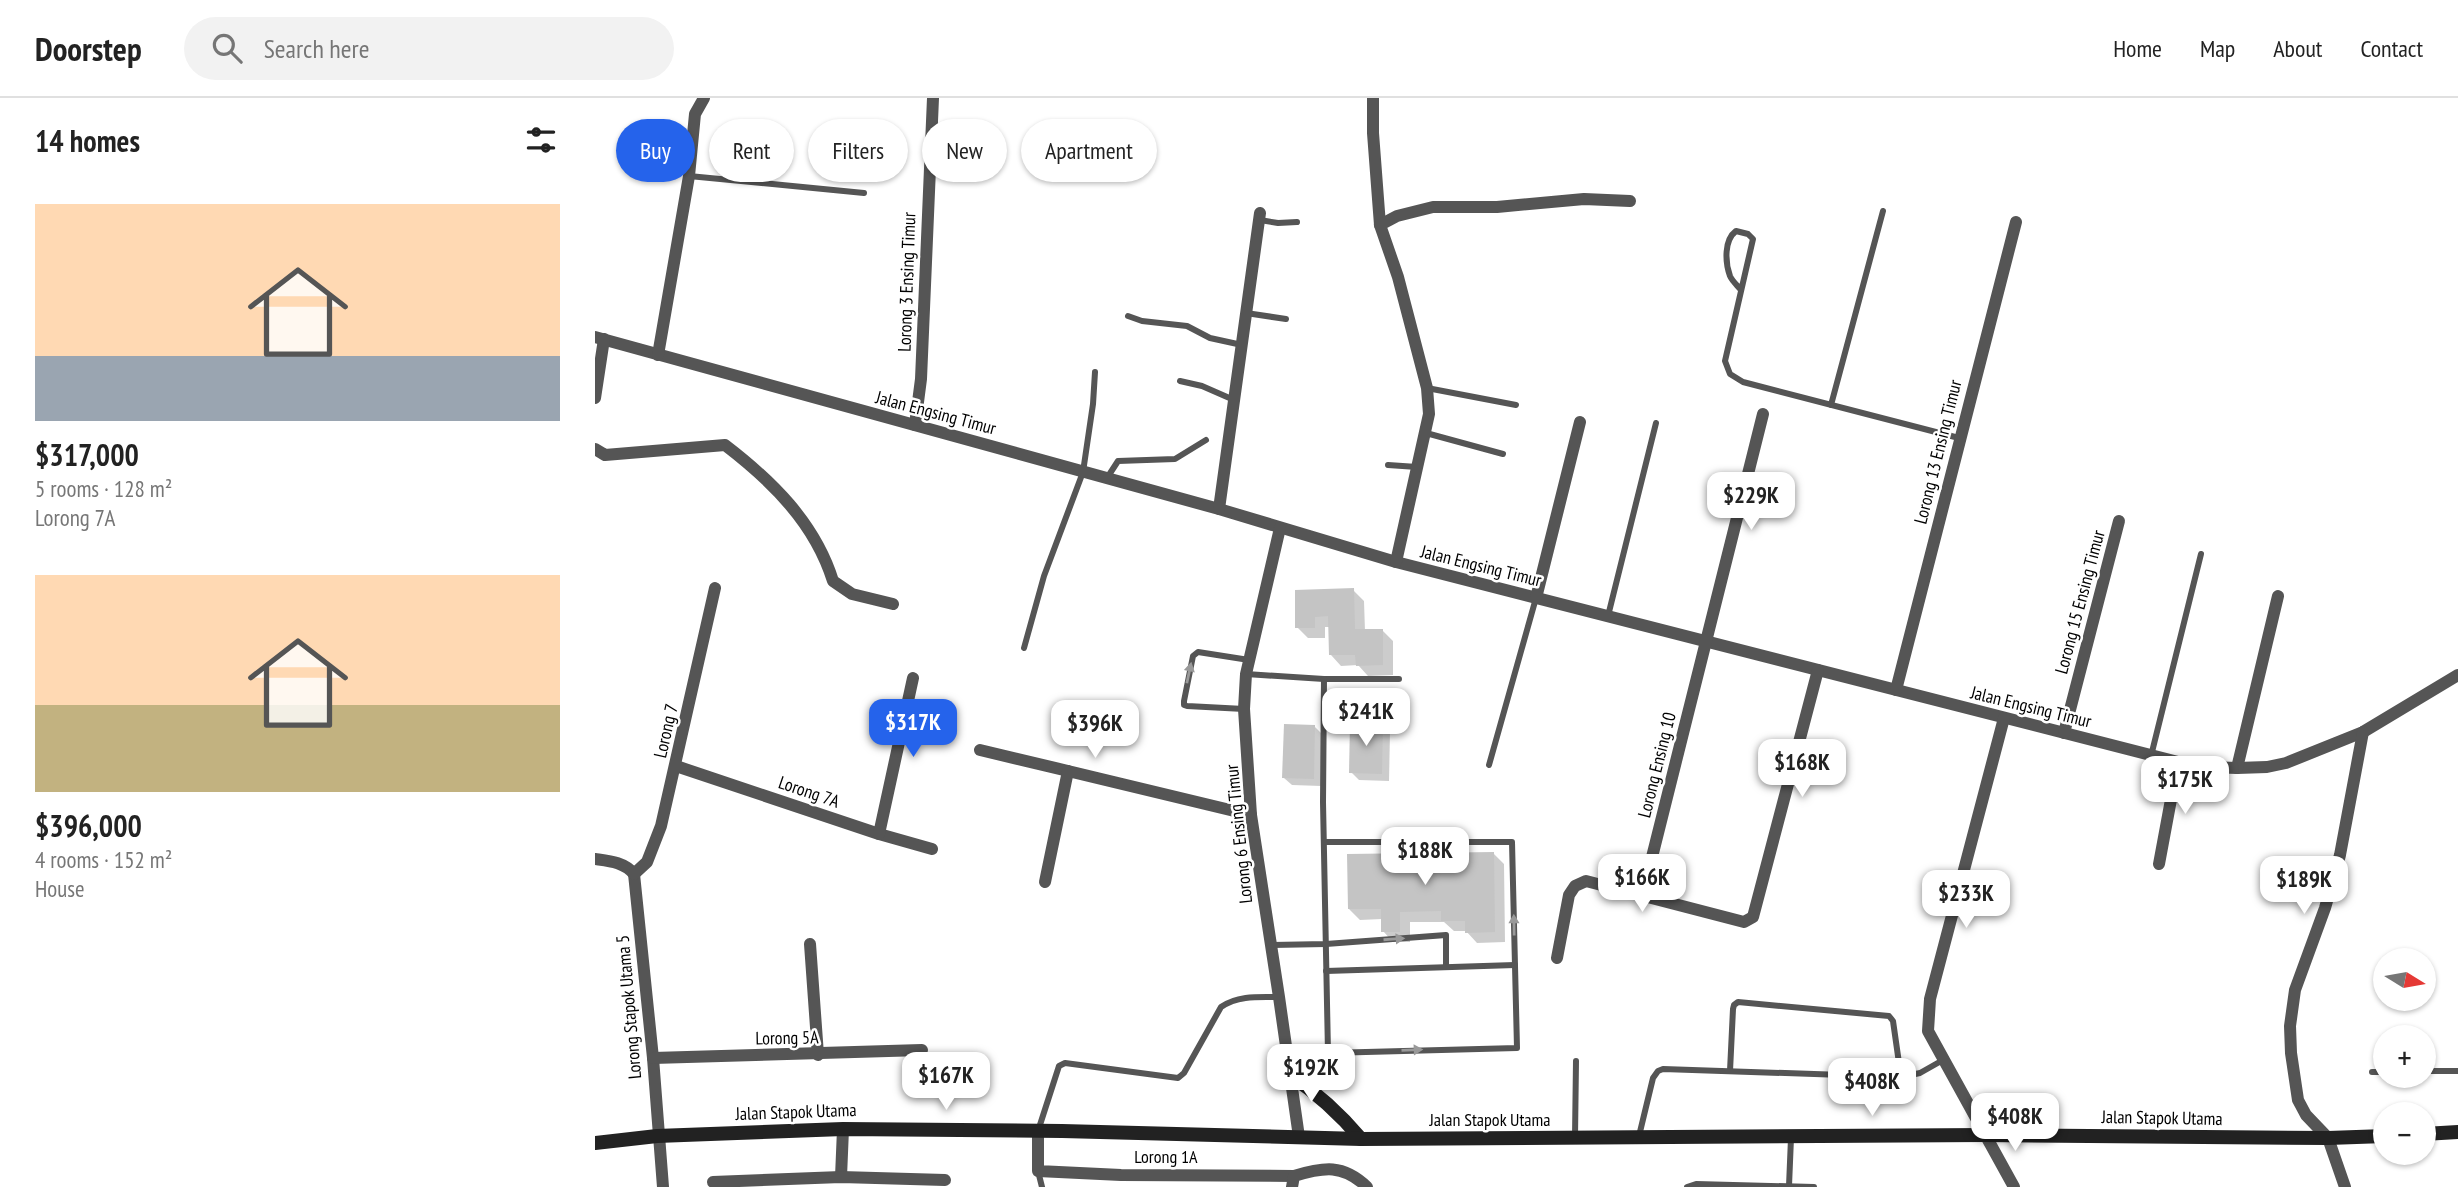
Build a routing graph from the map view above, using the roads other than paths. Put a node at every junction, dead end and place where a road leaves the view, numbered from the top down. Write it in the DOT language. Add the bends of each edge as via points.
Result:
graph roads {
  1 [pos="704,98"];
  2 [pos="933,98"];
  3 [pos="1373,98"];
  4 [pos="695,119"];
  5 [pos="695,177"];
  6 [pos="688,182"];
  7 [pos="864,193"];
  8 [pos="1630,201"];
  9 [pos="1883,211"];
  10 [pos="1260,217"];
  11 [pos="1297,222"];
  12 [pos="2016,222"];
  13 [pos="1380,225"];
  14 [pos="1741,290"];
  15 [pos="1246,313"];
  16 [pos="1128,316"];
  17 [pos="1286,319"];
  18 [pos="599,338"];
  19 [pos="1242,345"];
  20 [pos="658,355"];
  21 [pos="1095,372"];
  22 [pos="1180,381"];
  23 [pos="1427,388"];
  24 [pos="595,398"];
  25 [pos="1234,400"];
  26 [pos="1516,405"];
  27 [pos="1831,405"];
  28 [pos="1763,414"];
  29 [pos="1580,422"];
  30 [pos="1656,423"];
  31 [pos="915,425"];
  32 [pos="1426,433"];
  33 [pos="1959,438"];
  34 [pos="1206,440"];
  35 [pos="595,449"];
  36 [pos="1503,454"];
  37 [pos="1388,465"];
  38 [pos="1417,467"];
  39 [pos="1083,471"];
  40 [pos="1107,478"];
  41 [pos="1219,509"];
  42 [pos="2119,521"];
  43 [pos="1280,527"];
  44 [pos="2201,554"];
  45 [pos="1396,562"];
  46 [pos="715,588"];
  47 [pos="2278,596"];
  48 [pos="1536,598"];
  49 [pos="893,604"];
  50 [pos="1608,616"];
  51 [pos="1706,642"];
  52 [pos="1024,648"];
  53 [pos="1249,660"];
  54 [pos="1818,670"];
  55 [pos="1246,674"];
  56 [pos="2458,675"];
  57 [pos="913,678"];
  58 [pos="1324,679"];
  59 [pos="1399,679"];
  60 [pos="1896,690"];
  61 [pos="1244,709"];
  62 [pos="2004,718"];
  63 [pos="2363,732"];
  64 [pos="2064,733"];
  65 [pos="981,750"];
  66 [pos="2151,756"];
  67 [pos="2178,762"];
  68 [pos="1489,765"];
  69 [pos="676,766"];
  70 [pos="2237,768"];
  71 [pos="1068,771"];
  72 [pos="1251,815"];
  73 [pos="880,834"];
  74 [pos="1324,842"];
  75 [pos="932,849"];
  76 [pos="595,859"];
  77 [pos="2159,864"];
  78 [pos="634,874"];
  79 [pos="1045,882"];
  80 [pos="1642,897"];
  81 [pos="810,944"];
  82 [pos="1326,944"];
  83 [pos="1270,945"];
  84 [pos="1557,958"];
  85 [pos="1515,965"];
  86 [pos="1446,966"];
  87 [pos="1326,971"];
  88 [pos="1279,997"];
  89 [pos="922,1050"];
  90 [pos="818,1055"];
  91 [pos="653,1058"];
  92 [pos="1943,1060"];
  93 [pos="1576,1061"];
  94 [pos="1730,1071"];
  95 [pos="2458,1071"];
  96 [pos="2436,1072"];
  97 [pos="1290,1076"];
  98 [pos="1901,1077"];
  99 [pos="843,1129"];
  100 [pos="1038,1131"];
  101 [pos="2458,1132"];
  102 [pos="2436,1133"];
  103 [pos="1986,1135"];
  104 [pos="657,1136"];
  105 [pos="1639,1136"];
  106 [pos="1791,1136"];
  107 [pos="2373,1137"];
  108 [pos="1299,1138"];
  109 [pos="1361,1139"];
  110 [pos="1575,1139"];
  111 [pos="2328,1139"];
  112 [pos="595,1143"];
  113 [pos="1038,1171"];
  114 [pos="841,1177"];
  115 [pos="945,1180"];
  116 [pos="1120,1181"];
  117 [pos="1293,1181"];
  118 [pos="713,1182"];
  119 [pos="1789,1186"];
  120 [pos="663,1187"];
  121 [pos="1042,1187"];
  122 [pos="1367,1187"];
  123 [pos="1687,1187"];
  124 [pos="1814,1187"];
  125 [pos="2014,1187"];
  126 [pos="2345,1187"];
  1 -- 4 [label="street"];
  2 -- 31 [label="street, Lorong 3 Ensing Timur"];
  3 -- 13 [label="street"];
  5 -- 7 [label="lane"];
  6 -- 20 [label="street"];
  8 -- 13 [label="street" via="1433,207"];
  9 -- 27 [label="lane"];
  10 -- 11 [label="lane" via="1278,223"];
  10 -- 15 [label="street"];
  12 -- 33 [label="street, Lorong 13 Ensing Timur"];
  13 -- 23 [label="street"];
  14 -- 14 [label="lane" via="1753,239 1736,230 1726,254 1730,276"];
  14 -- 27 [label="lane" via="1725,361 1730,374 1743,382"];
  15 -- 17 [label="lane"];
  15 -- 19 [label="street"];
  16 -- 19 [label="lane" via="1187,327"];
  18 -- 20 [label="street, Jalan Engsing Timur"];
  18 -- 24 [label="street"];
  19 -- 25 [label="street"];
  20 -- 31 [label="street, Jalan Engsing Timur"];
  21 -- 39 [label="lane"];
  22 -- 25 [label="lane"];
  23 -- 26 [label="lane"];
  23 -- 32 [label="street"];
  25 -- 41 [label="street"];
  27 -- 33 [label="lane"];
  28 -- 51 [label="street, Lorong Ensing 10"];
  29 -- 48 [label="street"];
  30 -- 50 [label="lane"];
  31 -- 39 [label="street, Jalan Engsing Timur"];
  32 -- 36 [label="lane"];
  32 -- 38 [label="street"];
  33 -- 60 [label="street, Lorong 13 Ensing Timur"];
  34 -- 40 [label="lane" via="1175,459 1118,461"];
  35 -- 49 [label="street" via="605,455 725,445 791,503 827,561 833,581 852,594"];
  37 -- 38 [label="lane"];
  38 -- 45 [label="street"];
  39 -- 40 [label="street, Jalan Engsing Timur"];
  39 -- 52 [label="lane" via="1044,576"];
  40 -- 41 [label="street, Jalan Engsing Timur"];
  41 -- 43 [label="street, Jalan Engsing Timur"];
  42 -- 64 [label="street, Lorong 15 Ensing Timur"];
  43 -- 45 [label="street, Jalan Engsing Timur"];
  43 -- 53 [label="street, Lorong 6 Ensing Timur"];
  44 -- 66 [label="lane"];
  45 -- 48 [label="street, Jalan Engsing Timur"];
  46 -- 69 [label="street, Lorong 7"];
  47 -- 70 [label="street"];
  48 -- 50 [label="street, Jalan Engsing Timur"];
  48 -- 68 [label="lane"];
  50 -- 51 [label="street, Jalan Engsing Timur"];
  51 -- 54 [label="street, Jalan Engsing Timur"];
  51 -- 80 [label="street, Lorong Ensing 10"];
  53 -- 55 [label="street, Lorong 6 Ensing Timur"];
  61 -- 53 [label="lane, one-way" via="1187,706 1184,701 1193,656 1198,652"];
  54 -- 60 [label="street, Jalan Engsing Timur"];
  54 -- 80 [label="street" via="1753,917 1744,922"];
  55 -- 58 [label="lane"];
  55 -- 61 [label="street, Lorong 6 Ensing Timur"];
  56 -- 63 [label="street, Jalan Engsing Timur"];
  57 -- 73 [label="street"];
  58 -- 59 [label="lane"];
  58 -- 74 [label="lane"];
  60 -- 62 [label="street, Jalan Engsing Timur"];
  61 -- 72 [label="street, Lorong 6 Ensing Timur"];
  62 -- 64 [label="street, Jalan Engsing Timur"];
  62 -- 92 [label="street" via="1930,999 1928,1031"];
  63 -- 70 [label="street, Jalan Engsing Timur" via="2286,762"];
  63 -- 111 [label="street" via="2340,855 2295,990 2291,1040 2298,1100"];
  64 -- 66 [label="street, Jalan Engsing Timur"];
  65 -- 71 [label="street"];
  66 -- 67 [label="street, Jalan Engsing Timur"];
  67 -- 70 [label="street, Jalan Engsing Timur"];
  67 -- 77 [label="street"];
  69 -- 73 [label="street, Lorong 7A"];
  69 -- 78 [label="street, Lorong 7" via="651,854"];
  71 -- 72 [label="street"];
  71 -- 79 [label="street"];
  72 -- 83 [label="street, Lorong 6 Ensing Timur"];
  73 -- 75 [label="street, Lorong 7A"];
  74 -- 82 [label="lane"];
  85 -- 74 [label="lane, one-way" via="1513,842"];
  76 -- 78 [label="street" via="617,863"];
  78 -- 91 [label="street, Lorong Stapok Utama 5"];
  80 -- 84 [label="street" via="1586,881 1574,886"];
  81 -- 90 [label="street"];
  82 -- 83 [label="lane"];
  82 -- 86 [label="lane, one-way" via="1447,935"];
  82 -- 87 [label="lane"];
  83 -- 88 [label="street, Lorong 6 Ensing Timur"];
  85 -- 86 [label="lane"];
  87 -- 85 [label="lane, one-way" via="1328,1053 1517,1048"];
  86 -- 87 [label="lane"];
  88 -- 97 [label="street, Lorong 6 Ensing Timur"];
  88 -- 100 [label="lane" via="1252,997 1221,1007 1185,1073 1178,1077 1065,1063 1059,1066"];
  89 -- 90 [label="street, Lorong 5A"];
  90 -- 91 [label="street, Lorong 5A"];
  91 -- 104 [label="street, Lorong Stapok Utama 5"];
  92 -- 98 [label="lane"];
  92 -- 103 [label="street"];
  93 -- 110 [label="lane"];
  94 -- 98 [label="lane"];
  94 -- 98 [label="lane" via="1733,1009 1738,1002 1889,1016"];
  94 -- 105 [label="lane" via="1658,1071"];
  95 -- 96 [label="lane"];
  97 -- 108 [label="street, Lorong 6 Ensing Timur"];
  97 -- 109 [label="main road" via="1323,1100"];
  99 -- 100 [label="main road, Jalan Stapok Utama"];
  99 -- 104 [label="main road, Jalan Stapok Utama"];
  99 -- 114 [label="street"];
  100 -- 108 [label="main road, Jalan Stapok Utama"];
  100 -- 113 [label="street"];
  101 -- 102 [label="main road"];
  103 -- 106 [label="main road, Jalan Stapok Utama"];
  103 -- 111 [label="main road, Jalan Stapok Utama"];
  103 -- 125 [label="street"];
  104 -- 112 [label="main road, Jalan Stapok Utama"];
  104 -- 120 [label="street, Lorong Stapok Utama 5"];
  105 -- 106 [label="main road, Jalan Stapok Utama"];
  105 -- 110 [label="main road, Jalan Stapok Utama"];
  106 -- 119 [label="lane"];
  107 -- 111 [label="main road, Jalan Stapok Utama"];
  108 -- 109 [label="main road, Jalan Stapok Utama"];
  109 -- 110 [label="main road, Jalan Stapok Utama"];
  111 -- 126 [label="street"];
  113 -- 116 [label="street, Lorong 1A"];
  113 -- 121 [label="lane"];
  114 -- 115 [label="street"];
  114 -- 118 [label="street"];
  116 -- 117 [label="street, Lorong 1A"];
  117 -- 122 [label="street, Lorong 1A" via="1312,1171 1344,1171"];
  119 -- 123 [label="lane"];
  119 -- 124 [label="lane"];
}
